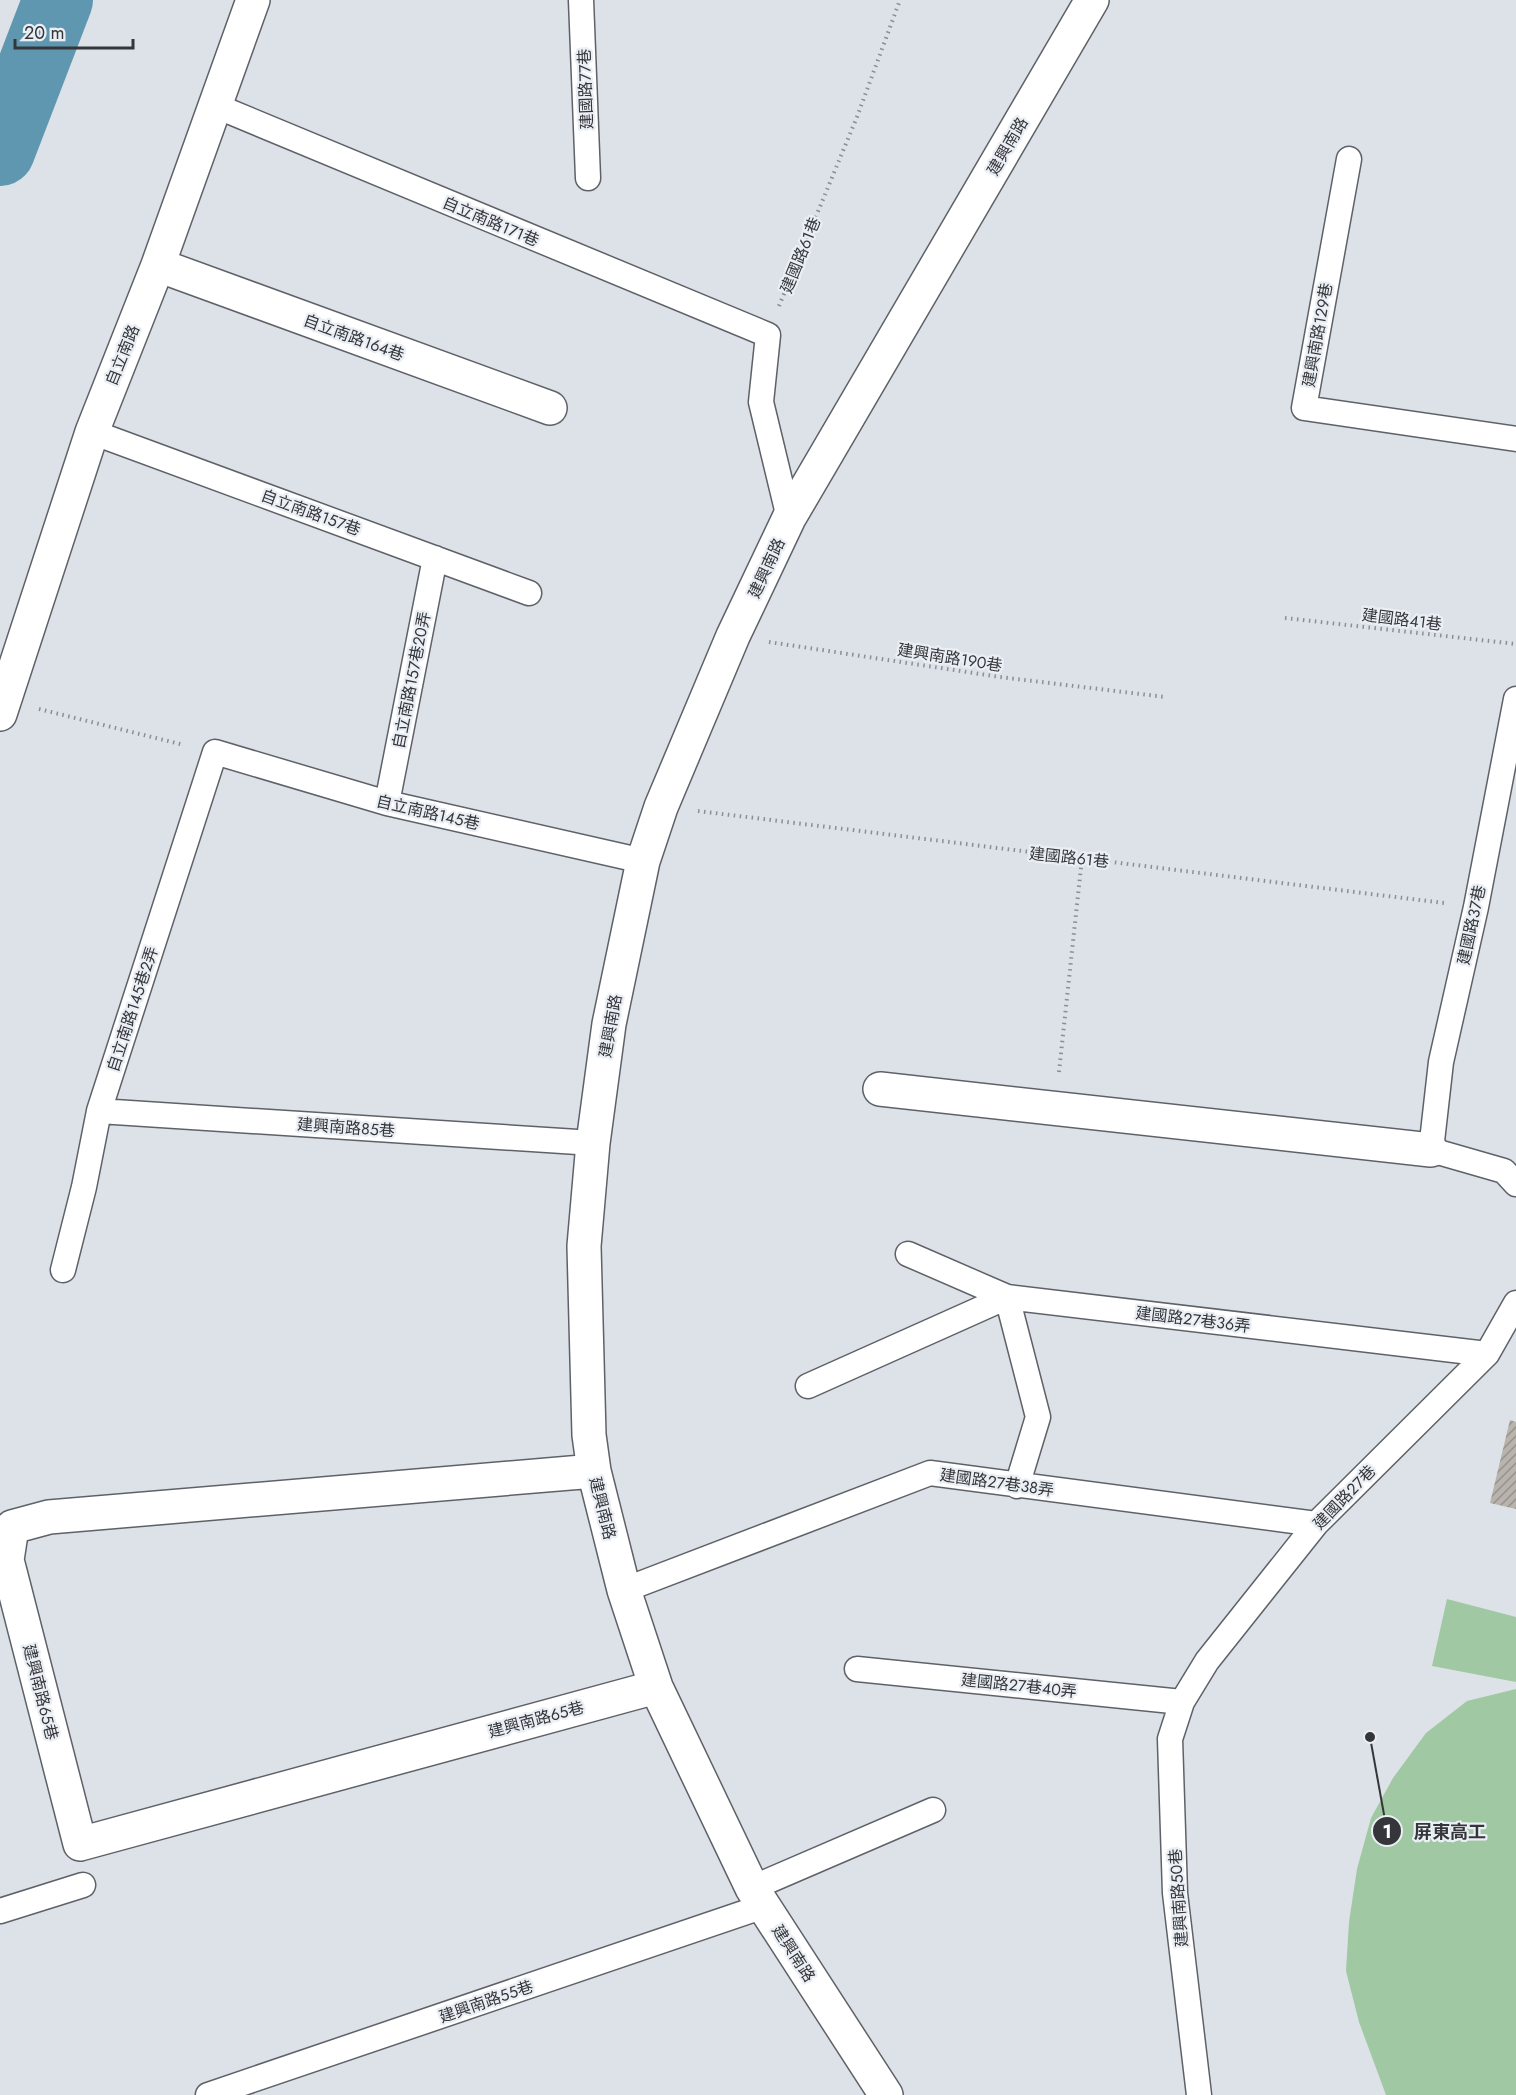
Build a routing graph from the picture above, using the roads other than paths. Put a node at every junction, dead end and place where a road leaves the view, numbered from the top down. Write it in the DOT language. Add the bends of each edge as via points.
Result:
graph roads {
  1 [pos="253,0"];
  2 [pos="581,0"];
  3 [pos="1092,0"];
  4 [pos="216,106"];
  5 [pos="1349,159"];
  6 [pos="588,178"];
  7 [pos="158,265"];
  8 [pos="550,408"];
  9 [pos="92,432"];
  10 [pos="1516,439"];
  11 [pos="789,518"];
  12 [pos="435,558"];
  13 [pos="529,592"];
  14 [pos="1516,699"];
  15 [pos="2,707"];
  16 [pos="215,752"];
  17 [pos="387,803"];
  18 [pos="643,861"];
  19 [pos="880,1089"];
  20 [pos="99,1111"];
  21 [pos="593,1143"];
  22 [pos="1431,1150"];
  23 [pos="1516,1184"];
  24 [pos="908,1254"];
  25 [pos="63,1270"];
  26 [pos="1007,1297"];
  27 [pos="1516,1303"];
  28 [pos="1487,1354"];
  29 [pos="808,1386"];
  30 [pos="594,1471"];
  31 [pos="1017,1486"];
  32 [pos="1316,1524"];
  33 [pos="624,1590"];
  34 [pos="856,1669"];
  35 [pos="656,1687"];
  36 [pos="1182,1702"];
  37 [pos="933,1810"];
  38 [pos="83,1885"];
  39 [pos="758,1897"];
  40 [pos="0,1911"];
  41 [pos="208,2095"];
  42 [pos="886,2095"];
  43 [pos="1199,2095"];
  1 -- 4 [label="street, 自立南路"];
  2 -- 6 [label="lane, 建國路77巷"];
  3 -- 11 [label="street, 建興南路"];
  4 -- 7 [label="street, 自立南路"];
  4 -- 11 [label="lane, 自立南路171巷" via="768,335 761,402"];
  5 -- 10 [label="lane, 建興南路129巷" via="1304,408"];
  7 -- 8 [label="street, 自立南路164巷"];
  7 -- 9 [label="street, 自立南路"];
  9 -- 12 [label="lane, 自立南路157巷"];
  9 -- 15 [label="street, 自立南路"];
  11 -- 18 [label="street, 建興南路" via="733,636 661,807"];
  12 -- 13 [label="lane, 自立南路157巷"];
  12 -- 17 [label="lane, 自立南路157巷20弄"];
  14 -- 22 [label="lane, 建國路37巷" via="1441,1062"];
  16 -- 17 [label="lane, 自立南路145巷"];
  16 -- 20 [label="lane, 自立南路145巷2弄"];
  17 -- 18 [label="lane, 自立南路145巷"];
  18 -- 21 [label="street, 建興南路" via="609,1024"];
  19 -- 22 [label="street"];
  20 -- 21 [label="lane, 建興南路85巷"];
  20 -- 25 [label="lane, 自立南路145巷2弄"];
  21 -- 30 [label="street, 建興南路" via="584,1246"];
  22 -- 23 [label="lane" via="1504,1171"];
  24 -- 26 [label="lane, 建國路27巷36弄"];
  26 -- 28 [label="lane, 建國路27巷36弄"];
  26 -- 29 [label="lane"];
  26 -- 31 [label="lane" via="1038,1417"];
  27 -- 28 [label="lane, 建國路27巷"];
  28 -- 32 [label="lane, 建國路27巷"];
  30 -- 33 [label="street, 建興南路"];
  30 -- 35 [label="street, 建興南路65巷" via="49,1517 12,1527 7,1560 80,1844"];
  31 -- 32 [label="lane, 建國路27巷38弄"];
  31 -- 33 [label="lane, 建國路27巷38弄" via="930,1473"];
  32 -- 36 [label="lane, 建國路27巷" via="1207,1661"];
  33 -- 35 [label="street, 建興南路"];
  34 -- 36 [label="lane, 建國路27巷40弄"];
  35 -- 39 [label="street, 建興南路"];
  36 -- 43 [label="lane, 建興南路50巷" via="1170,1739 1175,1893"];
  37 -- 39 [label="lane, 建興南路55巷"];
  38 -- 40 [label="lane"];
  39 -- 41 [label="lane, 建興南路55巷"];
  39 -- 42 [label="street, 建興南路"];
}
